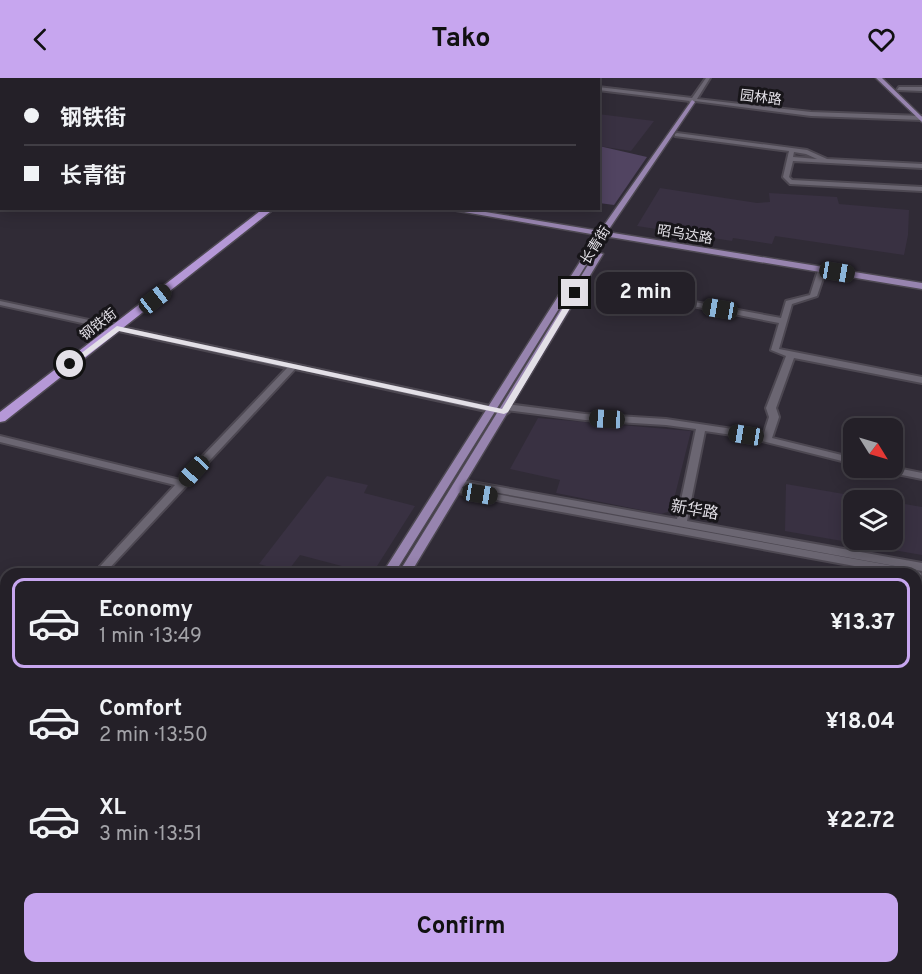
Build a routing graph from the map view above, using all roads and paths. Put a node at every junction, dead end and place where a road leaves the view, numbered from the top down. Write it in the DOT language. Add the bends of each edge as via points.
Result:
graph roads {
  1 [pos="708,78"];
  2 [pos="879,78"];
  3 [pos="887,78"];
  4 [pos="899,89"];
  5 [pos="922,89"];
  6 [pos="600,90"];
  7 [pos="693,101"];
  8 [pos="922,118"];
  9 [pos="677,135"];
  10 [pos="792,150"];
  11 [pos="790,159"];
  12 [pos="826,161"];
  13 [pos="922,166"];
  14 [pos="922,189"];
  15 [pos="268,210"];
  16 [pos="457,210"];
  17 [pos="482,210"];
  18 [pos="607,233"];
  19 [pos="822,269"];
  20 [pos="922,280"];
  21 [pos="922,286"];
  22 [pos="662,298"];
  23 [pos="0,303"];
  24 [pos="783,321"];
  25 [pos="117,328"];
  26 [pos="791,355"];
  27 [pos="293,366"];
  28 [pos="922,380"];
  29 [pos="493,410"];
  30 [pos="505,410"];
  31 [pos="0,418"];
  32 [pos="701,428"];
  33 [pos="0,439"];
  34 [pos="767,439"];
  35 [pos="843,458"];
  36 [pos="903,472"];
  37 [pos="922,476"];
  38 [pos="182,484"];
  39 [pos="459,486"];
  40 [pos="681,523"];
  41 [pos="922,567"];
  42 [pos="104,568"];
  43 [pos="392,568"];
  44 [pos="408,568"];
  45 [pos="880,568"];
  1 -- 7 [label="street, 长青街"];
  2 -- 8 [label="main road"];
  3 -- 4 [label="main road"];
  4 -- 5 [label="street"];
  4 -- 8 [label="main road"];
  6 -- 7 [label="street, 园林路"];
  7 -- 8 [label="street, 园林路" via="821,117"];
  7 -- 9 [label="main road, 长青街" via="695,107"];
  7 -- 18 [label="main road, 长青街"];
  9 -- 10 [label="street"];
  9 -- 18 [label="main road, 长青街"];
  10 -- 11 [label="street"];
  10 -- 12 [label="street"];
  11 -- 12 [label="street"];
  11 -- 14 [label="street" via="786,177 793,183"];
  12 -- 13 [label="street"];
  15 -- 25 [label="highway, 钢铁街"];
  16 -- 18 [label="main road, 昭乌达路"];
  17 -- 18 [label="main road, 昭乌达路"];
  18 -- 19 [label="main road, 昭乌达路"];
  18 -- 20 [label="main road, 昭乌达路"];
  18 -- 29 [label="main road, 长青街"];
  18 -- 30 [label="main road, 长青街"];
  19 -- 21 [label="main road, 昭乌达路"];
  19 -- 24 [label="street" via="813,296 789,303"];
  22 -- 24 [label="street"];
  23 -- 25 [label="street"];
  24 -- 26 [label="street" via="775,350"];
  25 -- 27 [label="street"];
  25 -- 31 [label="highway, 钢铁街"];
  26 -- 28 [label="street"];
  26 -- 34 [label="street" via="771,408 774,417"];
  27 -- 29 [label="street"];
  27 -- 38 [label="street"];
  29 -- 30 [label="street"];
  29 -- 43 [label="main road, 长青街"];
  30 -- 32 [label="street"];
  30 -- 39 [label="main road, 长青街"];
  32 -- 34 [label="street"];
  32 -- 40 [label="street"];
  33 -- 38 [label="street"];
  34 -- 35 [label="street"];
  36 -- 37 [label="street"];
  38 -- 42 [label="street"];
  39 -- 40 [label="street, 新华路"];
  39 -- 44 [label="main road, 长青街"];
  39 -- 45 [label="street, 新华路"];
  40 -- 41 [label="street, 新华路"];
}
